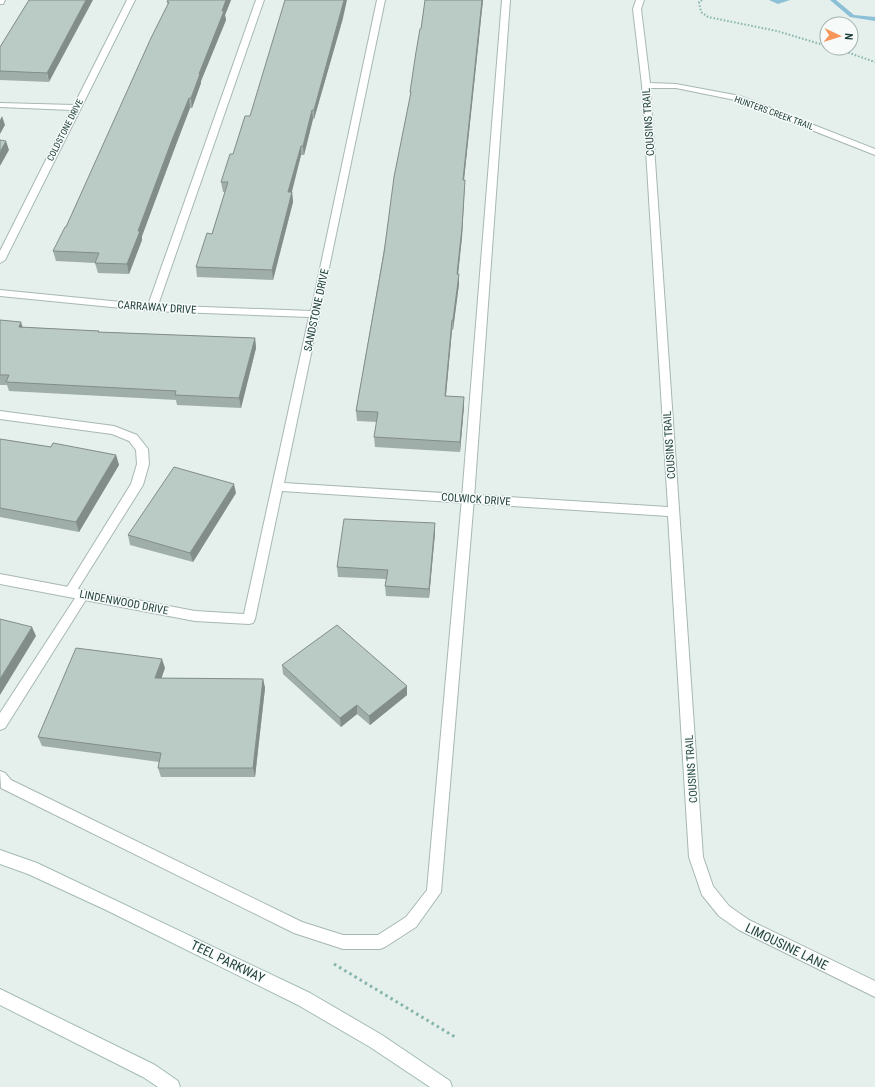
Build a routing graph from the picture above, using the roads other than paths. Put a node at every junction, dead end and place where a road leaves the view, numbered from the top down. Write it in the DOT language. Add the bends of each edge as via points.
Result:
graph roads {
  1 [pos="131,0"];
  2 [pos="260,0"];
  3 [pos="381,0"];
  4 [pos="506,0"];
  5 [pos="640,0"];
  6 [pos="646,85"];
  7 [pos="0,105"];
  8 [pos="76,108"];
  9 [pos="875,152"];
  10 [pos="0,260"];
  11 [pos="0,293"];
  12 [pos="152,308"];
  13 [pos="315,314"];
  14 [pos="0,416"];
  15 [pos="278,487"];
  16 [pos="468,498"];
  17 [pos="674,512"];
  18 [pos="0,579"];
  19 [pos="70,592"];
  20 [pos="83,594"];
  21 [pos="249,619"];
  22 [pos="0,724"];
  23 [pos="0,777"];
  24 [pos="0,857"];
  25 [pos="707,890"];
  26 [pos="875,989"];
  27 [pos="0,997"];
  28 [pos="172,1087"];
  29 [pos="444,1087"];
  1 -- 8 [label="street, COLDSTONE DRIVE"];
  2 -- 12 [label="street"];
  3 -- 13 [label="street, SANDSTONE DRIVE"];
  4 -- 16 [label="street"];
  5 -- 6 [label="street, COUSINS TRAIL" via="637,9"];
  6 -- 9 [label="street, HUNTERS CREEK TRAIL" via="676,86 737,98"];
  6 -- 17 [label="street, COUSINS TRAIL"];
  7 -- 8 [label="street"];
  8 -- 10 [label="street, COLDSTONE DRIVE"];
  11 -- 12 [label="street, CARRAWAY DRIVE"];
  12 -- 13 [label="street, CARRAWAY DRIVE"];
  13 -- 15 [label="street, SANDSTONE DRIVE"];
  14 -- 19 [label="street" via="114,430 133,438 142,449 143,464 137,485"];
  15 -- 16 [label="street, COLWICK DRIVE"];
  15 -- 21 [label="street, SANDSTONE DRIVE"];
  16 -- 17 [label="street, COLWICK DRIVE"];
  16 -- 23 [label="street" via="434,892 411,922 380,942 343,942 299,928 6,784"];
  17 -- 25 [label="street, COUSINS TRAIL" via="696,857"];
  18 -- 19 [label="street, LINDENWOOD DRIVE"];
  19 -- 20 [label="street, LINDENWOOD DRIVE"];
  20 -- 21 [label="street, LINDENWOOD DRIVE" via="195,616"];
  20 -- 22 [label="street"];
  24 -- 29 [label="street, TEEL PARKWAY" via="32,868 304,999 376,1041"];
  25 -- 26 [label="street, LIMOUSINE LANE" via="724,911 744,925"];
  27 -- 28 [label="street" via="149,1071"];
}
